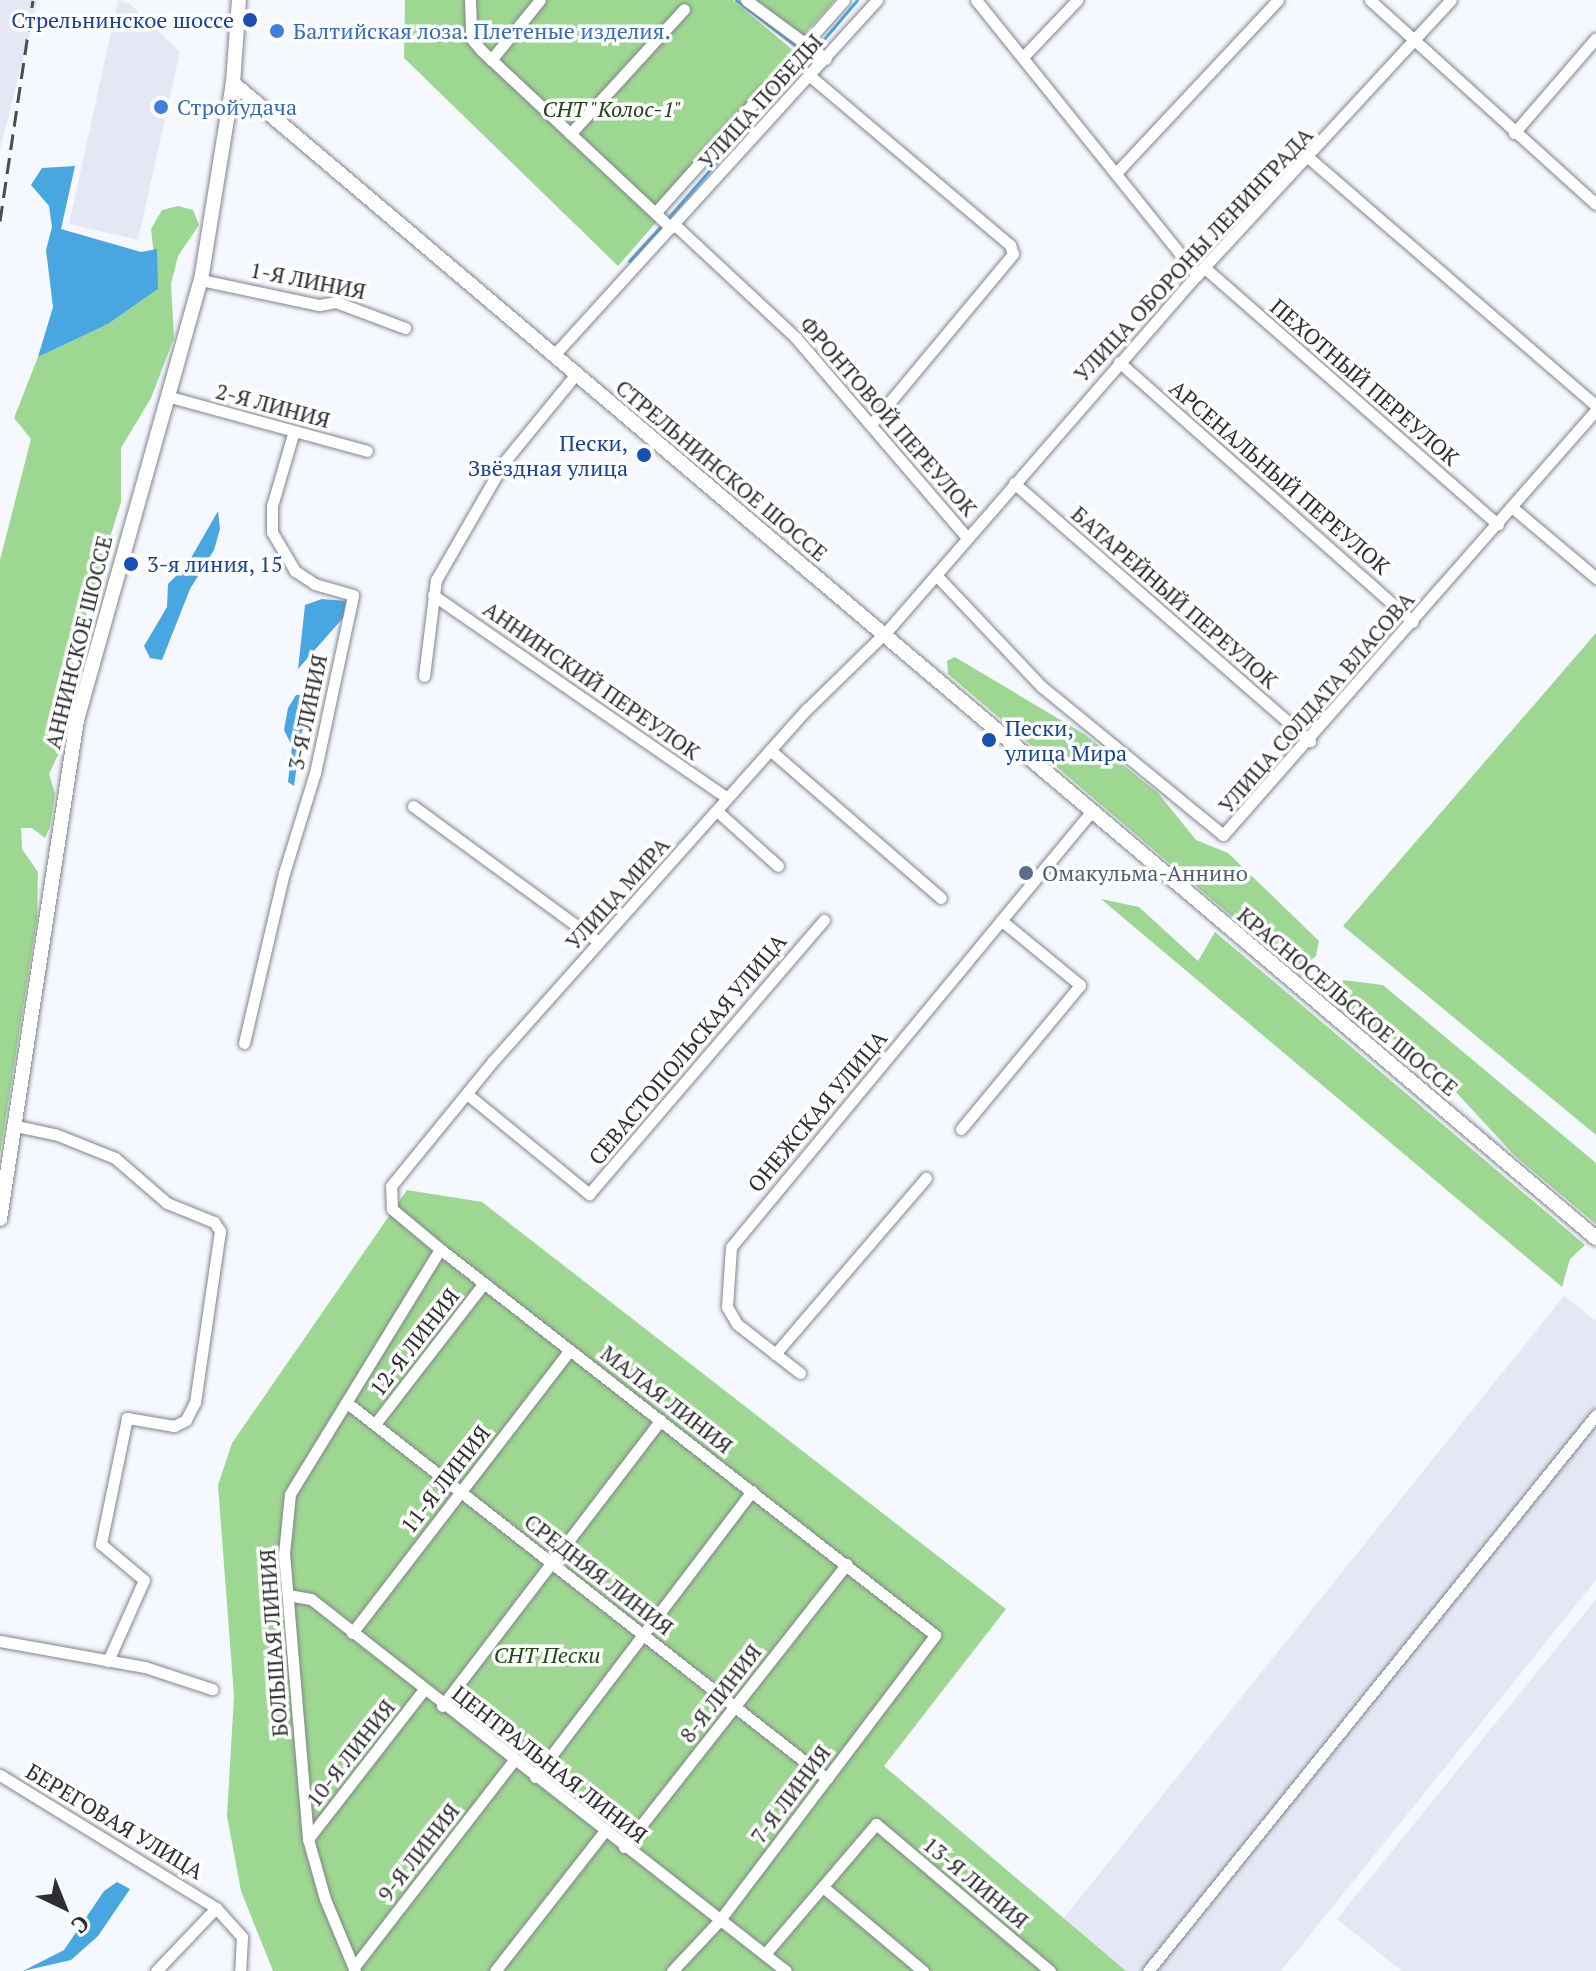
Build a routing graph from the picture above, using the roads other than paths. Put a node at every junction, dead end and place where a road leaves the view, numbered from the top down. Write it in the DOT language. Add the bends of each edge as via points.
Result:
graph roads {
  1 [pos="239,0"];
  2 [pos="470,0"];
  3 [pos="540,0"];
  4 [pos="746,0"];
  5 [pos="844,0"];
  6 [pos="877,0"];
  7 [pos="976,0"];
  8 [pos="1077,0"];
  9 [pos="1278,0"];
  10 [pos="1370,0"];
  11 [pos="1451,0"];
  12 [pos="684,9"];
  13 [pos="1596,38"];
  14 [pos="805,44"];
  15 [pos="1414,45"];
  16 [pos="1023,57"];
  17 [pos="826,59"];
  18 [pos="491,60"];
  19 [pos="810,76"];
  20 [pos="233,83"];
  21 [pos="765,90"];
  22 [pos="1514,133"];
  23 [pos="570,134"];
  24 [pos="1309,158"];
  25 [pos="1116,173"];
  26 [pos="1596,204"];
  27 [pos="655,213"];
  28 [pos="673,227"];
  29 [pos="1202,272"];
  30 [pos="201,280"];
  31 [pos="405,328"];
  32 [pos="554,355"];
  33 [pos="1119,362"];
  34 [pos="576,374"];
  35 [pos="170,397"];
  36 [pos="1596,408"];
  37 [pos="873,422"];
  38 [pos="294,431"];
  39 [pos="367,451"];
  40 [pos="1014,483"];
  41 [pos="1513,508"];
  42 [pos="1498,525"];
  43 [pos="966,536"];
  44 [pos="937,576"];
  45 [pos="1596,578"];
  46 [pos="433,595"];
  47 [pos="1413,622"];
  48 [pos="886,639"];
  49 [pos="424,676"];
  50 [pos="1310,741"];
  51 [pos="770,750"];
  52 [pos="727,798"];
  53 [pos="413,806"];
  54 [pos="717,811"];
  55 [pos="1091,812"];
  56 [pos="778,866"];
  57 [pos="941,898"];
  58 [pos="824,920"];
  59 [pos="1001,920"];
  60 [pos="599,942"];
  61 [pos="244,1043"];
  62 [pos="467,1094"];
  63 [pos="16,1126"];
  64 [pos="961,1129"];
  65 [pos="926,1178"];
  66 [pos="391,1186"];
  67 [pos="0,1219"];
  68 [pos="1596,1238"];
  69 [pos="440,1249"];
  70 [pos="484,1283"];
  71 [pos="570,1350"];
  72 [pos="775,1354"];
  73 [pos="800,1373"];
  74 [pos="346,1402"];
  75 [pos="1596,1415"];
  76 [pos="661,1420"];
  77 [pos="375,1424"];
  78 [pos="752,1491"];
  79 [pos="461,1492"];
  80 [pos="552,1563"];
  81 [pos="847,1564"];
  82 [pos="288,1595"];
  83 [pos="352,1633"];
  84 [pos="643,1634"];
  85 [pos="935,1635"];
  86 [pos="0,1641"];
  87 [pos="108,1661"];
  88 [pos="212,1689"];
  89 [pos="423,1691"];
  90 [pos="442,1706"];
  91 [pos="735,1706"];
  92 [pos="513,1761"];
  93 [pos="0,1775"];
  94 [pos="535,1777"];
  95 [pos="827,1779"];
  96 [pos="604,1832"];
  97 [pos="308,1839"];
  98 [pos="624,1847"];
  99 [pos="823,1887"];
  100 [pos="216,1908"];
  101 [pos="719,1921"];
  102 [pos="765,1954"];
  103 [pos="355,1969"];
  104 [pos="156,1971"];
  105 [pos="240,1971"];
  106 [pos="495,1971"];
  107 [pos="672,1971"];
  108 [pos="786,1971"];
  109 [pos="923,1971"];
  110 [pos="1050,1971"];
  111 [pos="1148,1971"];
  1 -- 20 [label="main road, АННИНСКОЕ ШОССЕ"];
  2 -- 18 [label="street, ФРОНТОВОЙ ПЕРЕУЛОК" via="471,38"];
  3 -- 18 [label="street"];
  4 -- 14 [label="street"];
  5 -- 14 [label="street"];
  6 -- 17 [label="street, УЛИЦА ПОБЕДЫ"];
  7 -- 16 [label="street, ПЕХОТНЫЙ ПЕРЕУЛОК"];
  8 -- 16 [label="street"];
  9 -- 25 [label="street"];
  10 -- 15 [label="street"];
  11 -- 15 [label="street, УЛИЦА ОБОРОНЫ ЛЕНИНГРАДА"];
  12 -- 23 [label="street"];
  13 -- 22 [label="street"];
  14 -- 17 [label="street"];
  15 -- 22 [label="street"];
  15 -- 24 [label="street, УЛИЦА ОБОРОНЫ ЛЕНИНГРАДА"];
  16 -- 25 [label="street, ПЕХОТНЫЙ ПЕРЕУЛОК"];
  17 -- 19 [label="street, УЛИЦА ПОБЕДЫ"];
  18 -- 23 [label="street, ФРОНТОВОЙ ПЕРЕУЛОК"];
  19 -- 28 [label="street, УЛИЦА ПОБЕДЫ"];
  19 -- 37 [label="street" via="1010,245 1013,254"];
  20 -- 30 [label="main road, АННИНСКОЕ ШОССЕ"];
  20 -- 32 [label="main road, СТРЕЛЬНИНСКОЕ ШОССЕ"];
  21 -- 27 [label="street"];
  22 -- 26 [label="street"];
  23 -- 27 [label="street, ФРОНТОВОЙ ПЕРЕУЛОК"];
  24 -- 29 [label="street, УЛИЦА ОБОРОНЫ ЛЕНИНГРАДА"];
  24 -- 36 [label="street"];
  25 -- 29 [label="street, ПЕХОТНЫЙ ПЕРЕУЛОК"];
  27 -- 28 [label="street, ФРОНТОВОЙ ПЕРЕУЛОК"];
  28 -- 32 [label="street, УЛИЦА ПОБЕДЫ"];
  28 -- 37 [label="street, ФРОНТОВОЙ ПЕРЕУЛОК" via="796,338"];
  29 -- 33 [label="street, УЛИЦА ОБОРОНЫ ЛЕНИНГРАДА"];
  29 -- 42 [label="street, ПЕХОТНЫЙ ПЕРЕУЛОК"];
  30 -- 31 [label="street, 1-Я ЛИНИЯ" via="319,305 336,302"];
  30 -- 35 [label="main road, АННИНСКОЕ ШОССЕ"];
  32 -- 34 [label="main road, СТРЕЛЬНИНСКОЕ ШОССЕ"];
  33 -- 40 [label="street, УЛИЦА ОБОРОНЫ ЛЕНИНГРАДА"];
  33 -- 47 [label="street, АРСЕНАЛЬНЫЙ ПЕРЕУЛОК"];
  34 -- 46 [label="street" via="504,462 436,580"];
  34 -- 48 [label="main road, СТРЕЛЬНИНСКОЕ ШОССЕ"];
  35 -- 38 [label="street, 2-Я ЛИНИЯ"];
  35 -- 63 [label="main road, АННИНСКОЕ ШОССЕ" via="77,720"];
  36 -- 41 [label="street, УЛИЦА СОЛДАТА ВЛАСОВА"];
  37 -- 43 [label="street, ФРОНТОВОЙ ПЕРЕУЛОК"];
  38 -- 39 [label="street, 2-Я ЛИНИЯ"];
  38 -- 61 [label="street, 3-Я ЛИНИЯ" via="272,506 272,532 295,571 315,584 353,595 315,773"];
  40 -- 43 [label="street, УЛИЦА ОБОРОНЫ ЛЕНИНГРАДА"];
  40 -- 50 [label="street, БАТАРЕЙНЫЙ ПЕРЕУЛОК"];
  41 -- 42 [label="street, УЛИЦА СОЛДАТА ВЛАСОВА"];
  41 -- 45 [label="street"];
  42 -- 47 [label="street, УЛИЦА СОЛДАТА ВЛАСОВА"];
  43 -- 44 [label="street, УЛИЦА ОБОРОНЫ ЛЕНИНГРАДА"];
  44 -- 48 [label="street, УЛИЦА МИРА"];
  44 -- 50 [label="street, УЛИЦА СОЛДАТА ВЛАСОВА" via="1041,686 1212,831 1223,835 1235,826"];
  46 -- 49 [label="street"];
  46 -- 52 [label="street, АННИНСКИЙ ПЕРЕУЛОК"];
  47 -- 50 [label="street, УЛИЦА СОЛДАТА ВЛАСОВА"];
  48 -- 51 [label="street, УЛИЦА МИРА"];
  48 -- 55 [label="main road, КРАСНОСЕЛЬСКОЕ ШОССЕ"];
  51 -- 52 [label="street, УЛИЦА МИРА"];
  51 -- 57 [label="street"];
  52 -- 54 [label="street, УЛИЦА МИРА"];
  53 -- 60 [label="street"];
  54 -- 56 [label="street"];
  54 -- 60 [label="street, УЛИЦА МИРА"];
  55 -- 59 [label="street, ОНЕЖСКАЯ УЛИЦА"];
  55 -- 68 [label="main road, КРАСНОСЕЛЬСКОЕ ШОССЕ"];
  58 -- 62 [label="street, СЕВАСТОПОЛЬСКАЯ УЛИЦА" via="589,1194"];
  59 -- 64 [label="street" via="1080,985"];
  59 -- 72 [label="street, ОНЕЖСКАЯ УЛИЦА" via="731,1247 725,1273 727,1307 737,1324"];
  60 -- 62 [label="street, УЛИЦА МИРА"];
  62 -- 66 [label="street, УЛИЦА МИРА"];
  63 -- 67 [label="main road, АННИНСКОЕ ШОССЕ"];
  63 -- 87 [label="street" via="55,1134 115,1158 167,1203 214,1222 220,1231 195,1402 186,1420 174,1426 127,1418 101,1544 144,1580"];
  65 -- 72 [label="street"];
  66 -- 69 [label="street, МАЛАЯ ЛИНИЯ" via="392,1209"];
  69 -- 70 [label="street, МАЛАЯ ЛИНИЯ"];
  69 -- 74 [label="street, БОЛЬШАЯ ЛИНИЯ"];
  70 -- 71 [label="street, МАЛАЯ ЛИНИЯ"];
  70 -- 77 [label="street, 12-Я ЛИНИЯ"];
  71 -- 76 [label="street, МАЛАЯ ЛИНИЯ"];
  71 -- 79 [label="street, 11-Я ЛИНИЯ"];
  72 -- 73 [label="street, ОНЕЖСКАЯ УЛИЦА"];
  74 -- 77 [label="street, СРЕДНЯЯ ЛИНИЯ"];
  74 -- 82 [label="street, БОЛЬШАЯ ЛИНИЯ" via="290,1494 284,1554"];
  75 -- 111 [label="street"];
  76 -- 78 [label="street, МАЛАЯ ЛИНИЯ"];
  76 -- 80 [label="street"];
  77 -- 79 [label="street, СРЕДНЯЯ ЛИНИЯ"];
  78 -- 81 [label="street, МАЛАЯ ЛИНИЯ"];
  78 -- 84 [label="street"];
  79 -- 80 [label="street, СРЕДНЯЯ ЛИНИЯ"];
  79 -- 83 [label="street, 11-Я ЛИНИЯ"];
  80 -- 84 [label="street, СРЕДНЯЯ ЛИНИЯ"];
  80 -- 90 [label="street"];
  81 -- 85 [label="street, МАЛАЯ ЛИНИЯ"];
  81 -- 91 [label="street, 8-Я ЛИНИЯ"];
  82 -- 83 [label="street, ЦЕНТРАЛЬНАЯ ЛИНИЯ" via="311,1599"];
  82 -- 97 [label="street, БОЛЬШАЯ ЛИНИЯ"];
  83 -- 89 [label="street, ЦЕНТРАЛЬНАЯ ЛИНИЯ"];
  84 -- 91 [label="street, СРЕДНЯЯ ЛИНИЯ"];
  84 -- 94 [label="street"];
  85 -- 95 [label="street, 7-Я ЛИНИЯ"];
  86 -- 87 [label="street"];
  87 -- 88 [label="street"];
  89 -- 90 [label="street, ЦЕНТРАЛЬНАЯ ЛИНИЯ"];
  89 -- 97 [label="street, 10-Я ЛИНИЯ"];
  90 -- 92 [label="street, ЦЕНТРАЛЬНАЯ ЛИНИЯ"];
  91 -- 95 [label="street, СРЕДНЯЯ ЛИНИЯ"];
  91 -- 98 [label="street, 8-Я ЛИНИЯ"];
  92 -- 94 [label="street, ЦЕНТРАЛЬНАЯ ЛИНИЯ"];
  92 -- 103 [label="street, 9-Я ЛИНИЯ"];
  93 -- 100 [label="street, БЕРЕГОВАЯ УЛИЦА"];
  94 -- 96 [label="street, ЦЕНТРАЛЬНАЯ ЛИНИЯ"];
  95 -- 101 [label="street, 7-Я ЛИНИЯ"];
  96 -- 98 [label="street, ЦЕНТРАЛЬНАЯ ЛИНИЯ"];
  96 -- 106 [label="street"];
  97 -- 103 [label="street, БОЛЬШАЯ ЛИНИЯ" via="325,1899"];
  98 -- 101 [label="street, ЦЕНТРАЛЬНАЯ ЛИНИЯ"];
  99 -- 102 [label="street"];
  99 -- 109 [label="street"];
  99 -- 110 [label="street, 13-Я ЛИНИЯ" via="876,1824"];
  100 -- 104 [label="street, БЕРЕГОВАЯ УЛИЦА"];
  100 -- 105 [label="street" via="242,1937"];
  101 -- 102 [label="street, ЦЕНТРАЛЬНАЯ ЛИНИЯ"];
  101 -- 107 [label="street, 7-Я ЛИНИЯ"];
  102 -- 108 [label="street, ЦЕНТРАЛЬНАЯ ЛИНИЯ"];
}
